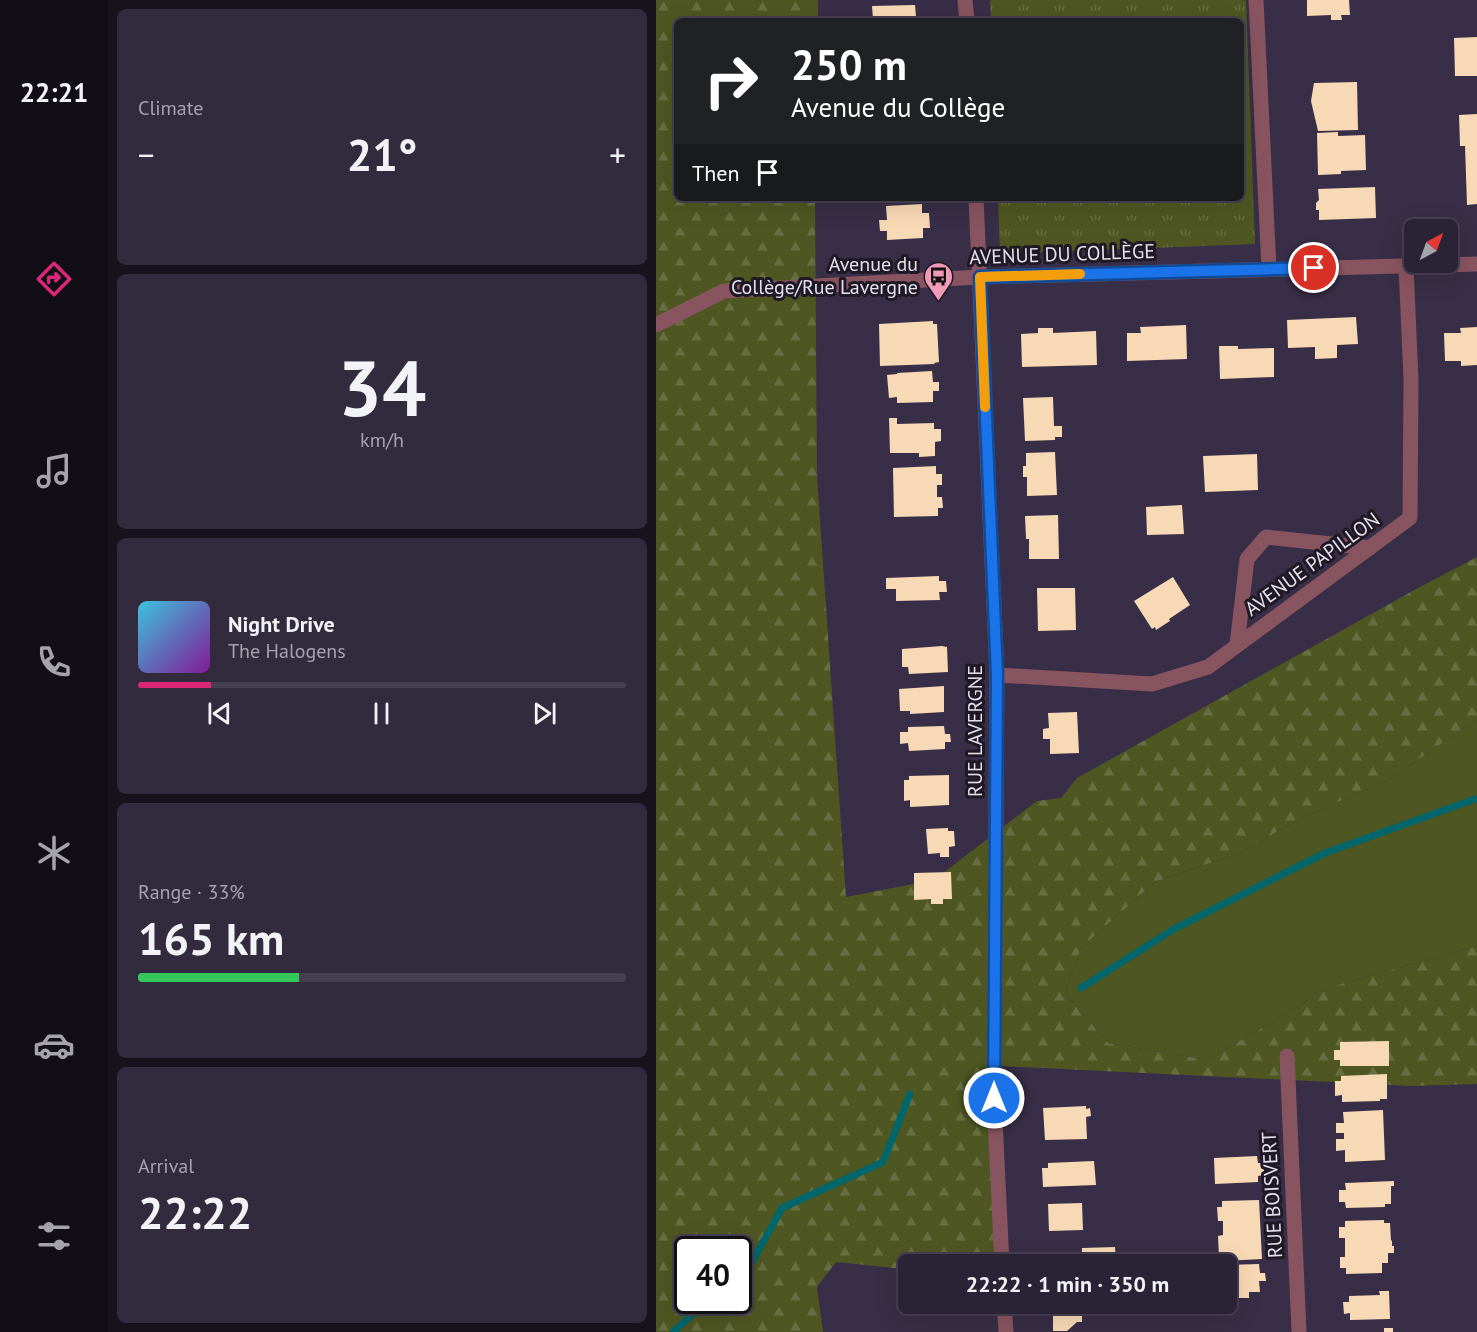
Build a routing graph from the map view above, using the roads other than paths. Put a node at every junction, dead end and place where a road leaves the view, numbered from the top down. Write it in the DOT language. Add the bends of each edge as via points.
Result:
graph roads {
  1 [pos="965,0"];
  2 [pos="1256,0"];
  3 [pos="966,18"];
  4 [pos="976,201"];
  5 [pos="1478,264"];
  6 [pos="1458,265"];
  7 [pos="1404,266"];
  8 [pos="1268,269"];
  9 [pos="1406,273"];
  10 [pos="980,277"];
  11 [pos="656,325"];
  12 [pos="1370,548"];
  13 [pos="1237,645"];
  14 [pos="997,675"];
  15 [pos="1286,1056"];
  16 [pos="1002,1254"];
  17 [pos="1005,1314"];
  18 [pos="1006,1332"];
  19 [pos="1299,1332"];
  1 -- 3 [label="street"];
  2 -- 8 [label="street"];
  4 -- 10 [label="street, RUE LAVERGNE"];
  5 -- 6 [label="street, AVENUE DU COLLÈGE"];
  7 -- 8 [label="street, AVENUE DU COLLÈGE"];
  8 -- 10 [label="street, AVENUE DU COLLÈGE"];
  9 -- 12 [label="street, AVENUE PAPILLON" via="1411,380 1410,518"];
  10 -- 11 [label="street, AVENUE DU COLLÈGE" via="724,291"];
  10 -- 14 [label="street, RUE LAVERGNE"];
  12 -- 13 [label="street, AVENUE PAPILLON"];
  12 -- 13 [label="street" via="1266,537 1247,559"];
  13 -- 14 [label="street, AVENUE PAPILLON" via="1208,667 1152,684"];
  14 -- 16 [label="street, RUE LAVERGNE" via="994,1098"];
  15 -- 19 [label="street, RUE BOISVERT"];
  17 -- 18 [label="street"];
}
